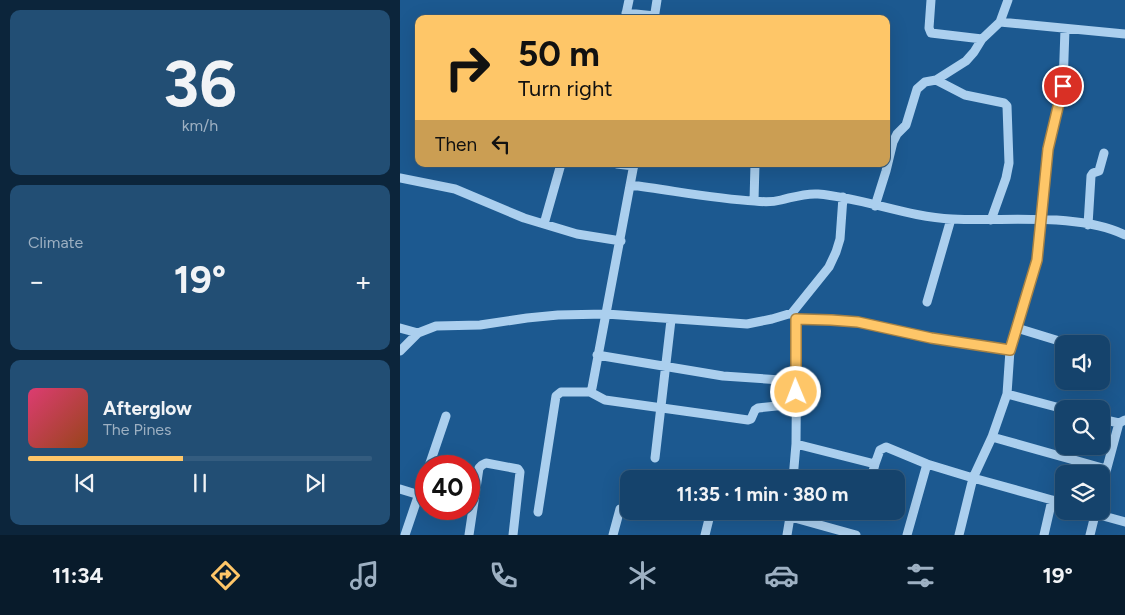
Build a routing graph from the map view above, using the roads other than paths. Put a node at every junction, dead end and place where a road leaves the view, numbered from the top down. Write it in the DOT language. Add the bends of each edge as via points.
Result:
graph roads {
  1 [pos="629,0"];
  2 [pos="657,0"];
  3 [pos="931,0"];
  4 [pos="1008,0"];
  5 [pos="626,15"];
  6 [pos="655,15"];
  7 [pos="1000,22"];
  8 [pos="1065,29"];
  9 [pos="1125,34"];
  10 [pos="982,39"];
  11 [pos="936,80"];
  12 [pos="1104,153"];
  13 [pos="890,154"];
  14 [pos="560,167"];
  15 [pos="634,167"];
  16 [pos="755,167"];
  17 [pos="887,167"];
  18 [pos="400,178"];
  19 [pos="630,185"];
  20 [pos="843,197"];
  21 [pos="754,201"];
  22 [pos="875,206"];
  23 [pos="951,219"];
  24 [pos="991,220"];
  25 [pos="1042,221"];
  26 [pos="544,224"];
  27 [pos="1088,225"];
  28 [pos="1125,235"];
  29 [pos="621,241"];
  30 [pos="927,302"];
  31 [pos="606,314"];
  32 [pos="794,316"];
  33 [pos="671,320"];
  34 [pos="400,328"];
  35 [pos="1017,328"];
  36 [pos="418,333"];
  37 [pos="1055,340"];
  38 [pos="1010,350"];
  39 [pos="400,351"];
  40 [pos="597,355"];
  41 [pos="666,367"];
  42 [pos="796,381"];
  43 [pos="590,392"];
  44 [pos="1007,394"];
  45 [pos="796,404"];
  46 [pos="1055,407"];
  47 [pos="662,408"];
  48 [pos="446,416"];
  49 [pos="1122,422"];
  50 [pos="992,437"];
  51 [pos="796,444"];
  52 [pos="433,455"];
  53 [pos="655,458"];
  54 [pos="875,464"];
  55 [pos="927,464"];
  56 [pos="1092,465"];
  57 [pos="1107,465"];
  58 [pos="480,467"];
  59 [pos="794,470"];
  60 [pos="873,470"];
  61 [pos="972,478"];
  62 [pos="400,489"];
  63 [pos="415,494"];
  64 [pos="1052,500"];
  65 [pos="1055,501"];
  66 [pos="620,509"];
  67 [pos="538,512"];
  68 [pos="415,513"];
  69 [pos="1110,518"];
  70 [pos="470,520"];
  71 [pos="709,520"];
  72 [pos="790,520"];
  73 [pos="810,520"];
  74 [pos="1093,520"];
  75 [pos="1125,522"];
  76 [pos="405,535"];
  77 [pos="469,535"];
  78 [pos="513,535"];
  79 [pos="613,535"];
  80 [pos="705,535"];
  81 [pos="787,535"];
  82 [pos="856,535"];
  83 [pos="907,535"];
  84 [pos="959,535"];
  85 [pos="1044,535"];
  86 [pos="1090,535"];
  1 -- 5 [label="street"];
  2 -- 6 [label="street"];
  3 -- 10 [label="street" via="928,28 931,33"];
  4 -- 7 [label="street"];
  7 -- 8 [label="street"];
  7 -- 10 [label="street"];
  8 -- 9 [label="street"];
  8 -- 25 [label="street" via="1063,86 1048,149"];
  10 -- 11 [label="street" via="966,61"];
  11 -- 13 [label="street" via="925,82 918,88 906,125 897,134"];
  11 -- 24 [label="street" via="965,95 1007,106 1009,163"];
  12 -- 27 [label="street" via="1101,168 1092,176"];
  14 -- 26 [label="street"];
  15 -- 19 [label="street"];
  16 -- 21 [label="street"];
  17 -- 22 [label="street"];
  18 -- 26 [label="street" via="455,189"];
  19 -- 21 [label="street"];
  19 -- 29 [label="street"];
  20 -- 21 [label="street" via="816,194 779,201"];
  20 -- 22 [label="street"];
  20 -- 32 [label="street" via="836,252"];
  22 -- 23 [label="street"];
  23 -- 24 [label="street"];
  23 -- 30 [label="street"];
  24 -- 25 [label="street"];
  25 -- 27 [label="street"];
  25 -- 35 [label="street" via="1037,260"];
  26 -- 29 [label="street" via="577,234"];
  27 -- 28 [label="street"];
  29 -- 31 [label="street"];
  31 -- 33 [label="street"];
  31 -- 36 [label="street" via="436,326"];
  31 -- 40 [label="street"];
  32 -- 33 [label="street" via="747,324"];
  32 -- 38 [label="street" via="858,322 931,338"];
  32 -- 42 [label="street"];
  33 -- 41 [label="street"];
  34 -- 36 [label="street"];
  35 -- 37 [label="street"];
  35 -- 38 [label="street"];
  36 -- 39 [label="street"];
  38 -- 44 [label="street"];
  40 -- 41 [label="street"];
  40 -- 43 [label="street"];
  41 -- 42 [label="street" via="724,376"];
  41 -- 47 [label="street"];
  42 -- 45 [label="street"];
  43 -- 47 [label="street" via="605,400"];
  43 -- 67 [label="street" via="561,392 556,396"];
  44 -- 46 [label="street"];
  44 -- 50 [label="street"];
  45 -- 47 [label="street" via="758,408 748,420"];
  45 -- 51 [label="street"];
  47 -- 53 [label="street"];
  48 -- 52 [label="street"];
  49 -- 57 [label="street"];
  50 -- 56 [label="street"];
  50 -- 61 [label="street"];
  51 -- 54 [label="street"];
  51 -- 59 [label="street"];
  54 -- 55 [label="street" via="880,450 886,448"];
  54 -- 60 [label="street"];
  55 -- 61 [label="street"];
  55 -- 83 [label="street"];
  58 -- 78 [label="street" via="486,463 518,468 520,475"];
  61 -- 64 [label="street"];
  61 -- 84 [label="street"];
  62 -- 63 [label="street"];
  64 -- 65 [label="street"];
  64 -- 85 [label="street"];
  66 -- 79 [label="street"];
  68 -- 76 [label="street"];
  69 -- 75 [label="street"];
  70 -- 77 [label="street"];
  71 -- 80 [label="street"];
  72 -- 81 [label="street"];
  73 -- 82 [label="street"];
  74 -- 86 [label="street"];
}
